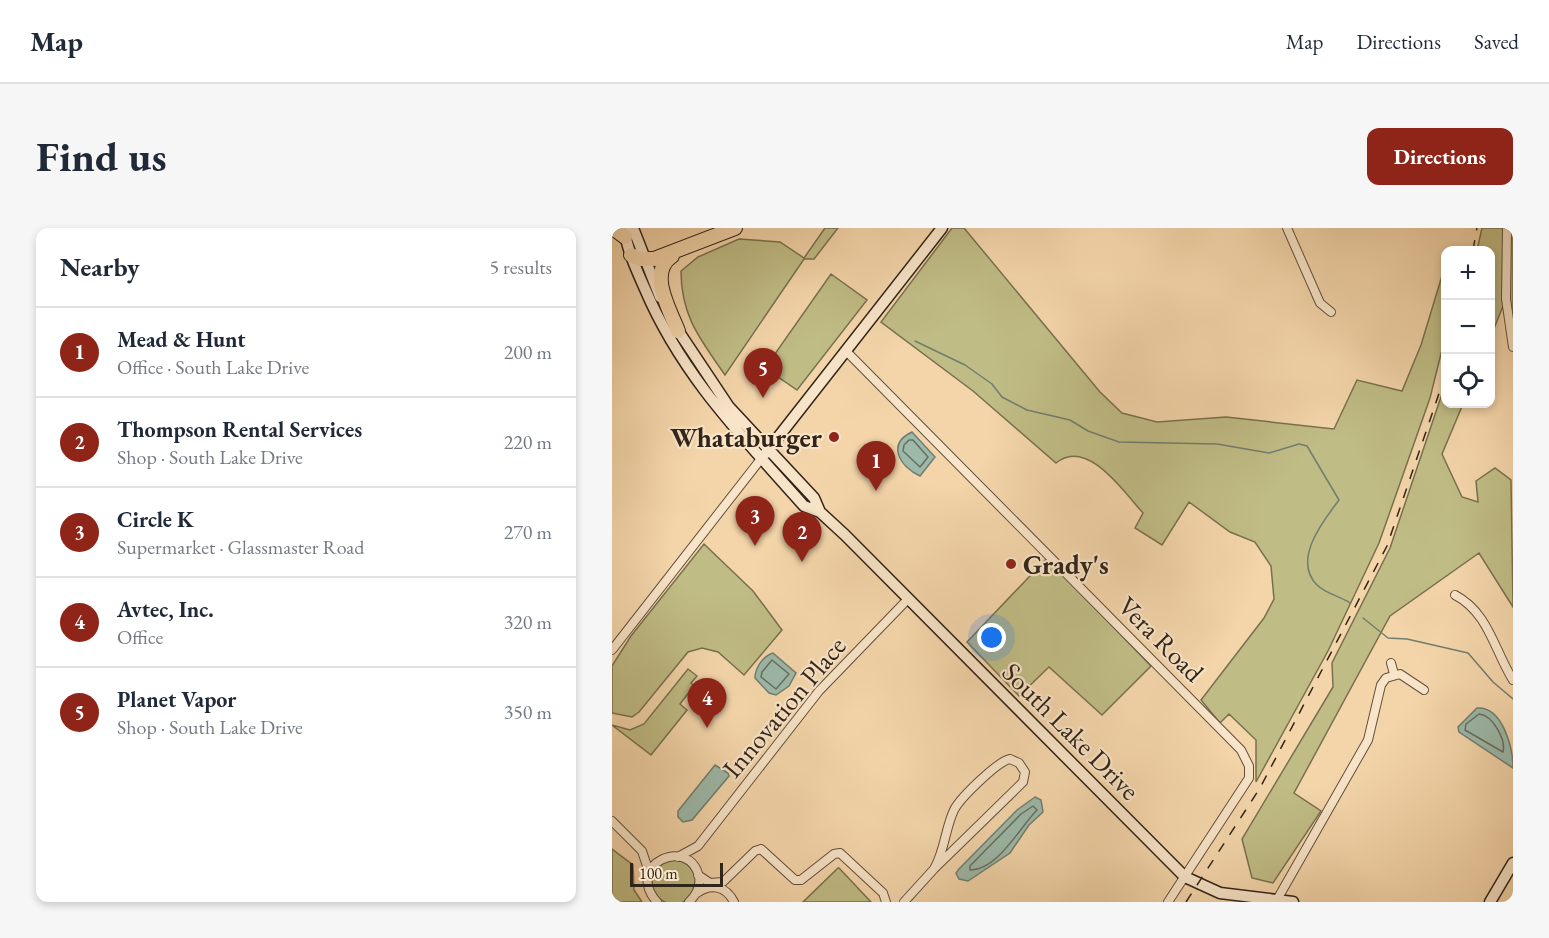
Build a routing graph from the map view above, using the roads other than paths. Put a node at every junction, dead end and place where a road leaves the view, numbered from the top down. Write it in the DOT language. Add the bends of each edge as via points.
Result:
graph roads {
  1 [pos="613,228"];
  2 [pos="735,228"];
  3 [pos="942,228"];
  4 [pos="1287,228"];
  5 [pos="1507,228"];
  6 [pos="627,231"];
  7 [pos="678,251"];
  8 [pos="638,257"];
  9 [pos="1331,312"];
  10 [pos="678,331"];
  11 [pos="1513,347"];
  12 [pos="846,351"];
  13 [pos="765,455"];
  14 [pos="1455,595"];
  15 [pos="908,599"];
  16 [pos="612,650"];
  17 [pos="1391,663"];
  18 [pos="1394,674"];
  19 [pos="1513,680"];
  20 [pos="1424,690"];
  21 [pos="612,821"];
  22 [pos="698,846"];
  23 [pos="642,851"];
  24 [pos="678,857"];
  25 [pos="665,858"];
  26 [pos="1513,863"];
  27 [pos="934,868"];
  28 [pos="697,871"];
  29 [pos="649,872"];
  30 [pos="1185,877"];
  31 [pos="1278,898"];
  32 [pos="693,899"];
  33 [pos="657,902"];
  34 [pos="734,902"];
  35 [pos="886,902"];
  36 [pos="904,902"];
  37 [pos="1168,902"];
  38 [pos="1293,902"];
  39 [pos="1490,902"];
  1 -- 6 [label="highway"];
  2 -- 7 [label="highway"];
  3 -- 12 [label="main road"];
  4 -- 9 [label="street" via="1320,303"];
  5 -- 11 [label="street" via="1506,299"];
  6 -- 8 [label="main road, South Lake Drive"];
  7 -- 8 [label="highway" via="654,259"];
  7 -- 10 [label="highway" via="663,262 660,271"];
  8 -- 10 [label="main road, South Lake Drive"];
  8 -- 13 [label="main road, South Lake Drive" via="652,306 677,354 724,418"];
  10 -- 13 [label="main road, South Lake Drive"];
  12 -- 13 [label="main road"];
  12 -- 30 [label="street, Vera Road" via="1241,750 1249,766 1249,778"];
  13 -- 15 [label="main road, South Lake Drive" via="814,498 820,512"];
  13 -- 16 [label="street"];
  14 -- 19 [label="street" via="1473,607 1495,639"];
  15 -- 22 [label="street, Innovation Place" via="819,691"];
  15 -- 30 [label="main road, South Lake Drive"];
  17 -- 18 [label="street"];
  18 -- 20 [label="street" via="1406,676"];
  18 -- 31 [label="street" via="1381,685 1368,740"];
  21 -- 23 [label="street"];
  22 -- 24 [label="street, Innovation Place"];
  22 -- 28 [label="street"];
  23 -- 25 [label="street"];
  23 -- 29 [label="street"];
  24 -- 25 [label="street"];
  24 -- 28 [label="street"];
  25 -- 29 [label="street"];
  26 -- 39 [label="main road"];
  27 -- 27 [label="street" via="1023,782 1025,772 1019,763 1010,759 1000,763 957,805"];
  27 -- 36 [label="street"];
  28 -- 32 [label="street"];
  28 -- 35 [label="street" via="710,883 723,882 761,849 795,880 801,880 831,856 840,854 883,893"];
  29 -- 33 [label="street" via="648,888"];
  30 -- 31 [label="main road, South Lake Drive" via="1216,892"];
  30 -- 37 [label="street, Vera Road"];
  31 -- 38 [label="main road, South Lake Drive"];
  32 -- 34 [label="street" via="710,887 720,888"];
}
